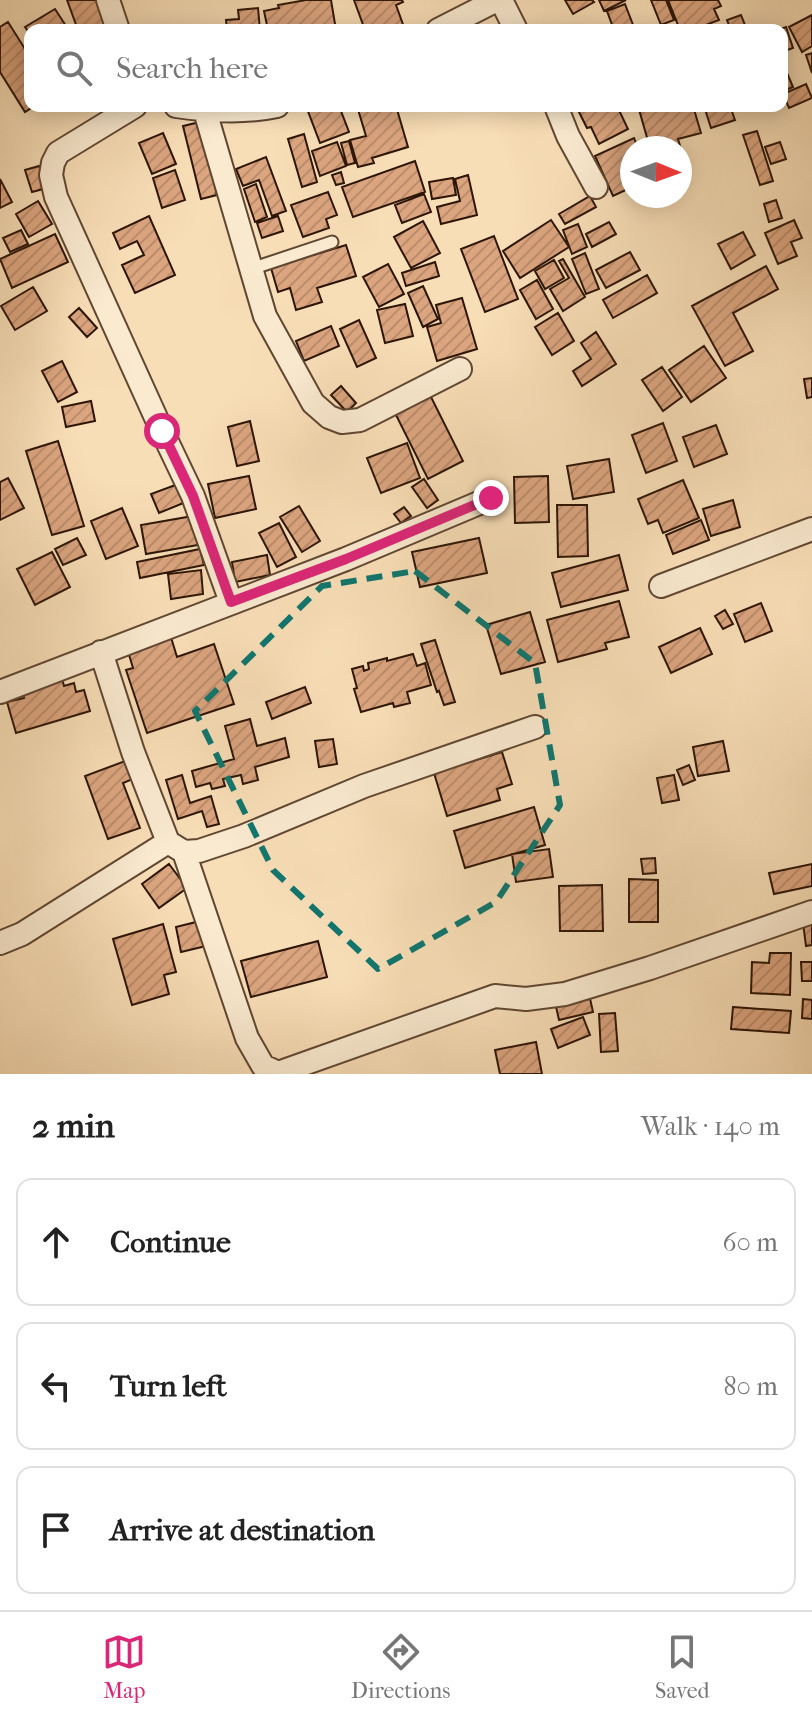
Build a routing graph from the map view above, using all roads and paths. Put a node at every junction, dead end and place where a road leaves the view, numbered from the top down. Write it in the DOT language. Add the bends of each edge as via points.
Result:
graph roads {
  1 [pos="108,0"];
  2 [pos="499,0"];
  3 [pos="460,8"];
  4 [pos="116,24"];
  5 [pos="444,24"];
  6 [pos="513,24"];
  7 [pos="125,112"];
  8 [pos="205,112"];
  9 [pos="558,112"];
  10 [pos="596,187"];
  11 [pos="332,242"];
  12 [pos="251,269"];
  13 [pos="460,369"];
  14 [pos="491,498"];
  15 [pos="812,529"];
  16 [pos="661,586"];
  17 [pos="231,602"];
  18 [pos="101,652"];
  19 [pos="0,692"];
  20 [pos="535,727"];
  21 [pos="176,847"];
  22 [pos="812,912"];
  23 [pos="0,943"];
  1 -- 4 [label="street"];
  2 -- 3 [label="street"];
  2 -- 6 [label="street"];
  3 -- 5 [label="street"];
  7 -- 17 [label="street" via="58,153 51,175 88,271 193,496"];
  8 -- 12 [label="street"];
  9 -- 10 [label="street"];
  11 -- 12 [label="lane"];
  12 -- 13 [label="street" via="265,316 313,403 329,417 360,420"];
  14 -- 17 [label="street"];
  15 -- 16 [label="street"];
  17 -- 18 [label="street"];
  18 -- 19 [label="street"];
  18 -- 21 [label="street" via="133,752"];
  20 -- 21 [label="street" via="364,786 244,836 199,851"];
  21 -- 22 [label="street" via="247,1038 263,1066 278,1073 495,996 565,994"];
  21 -- 23 [label="street"];
}
